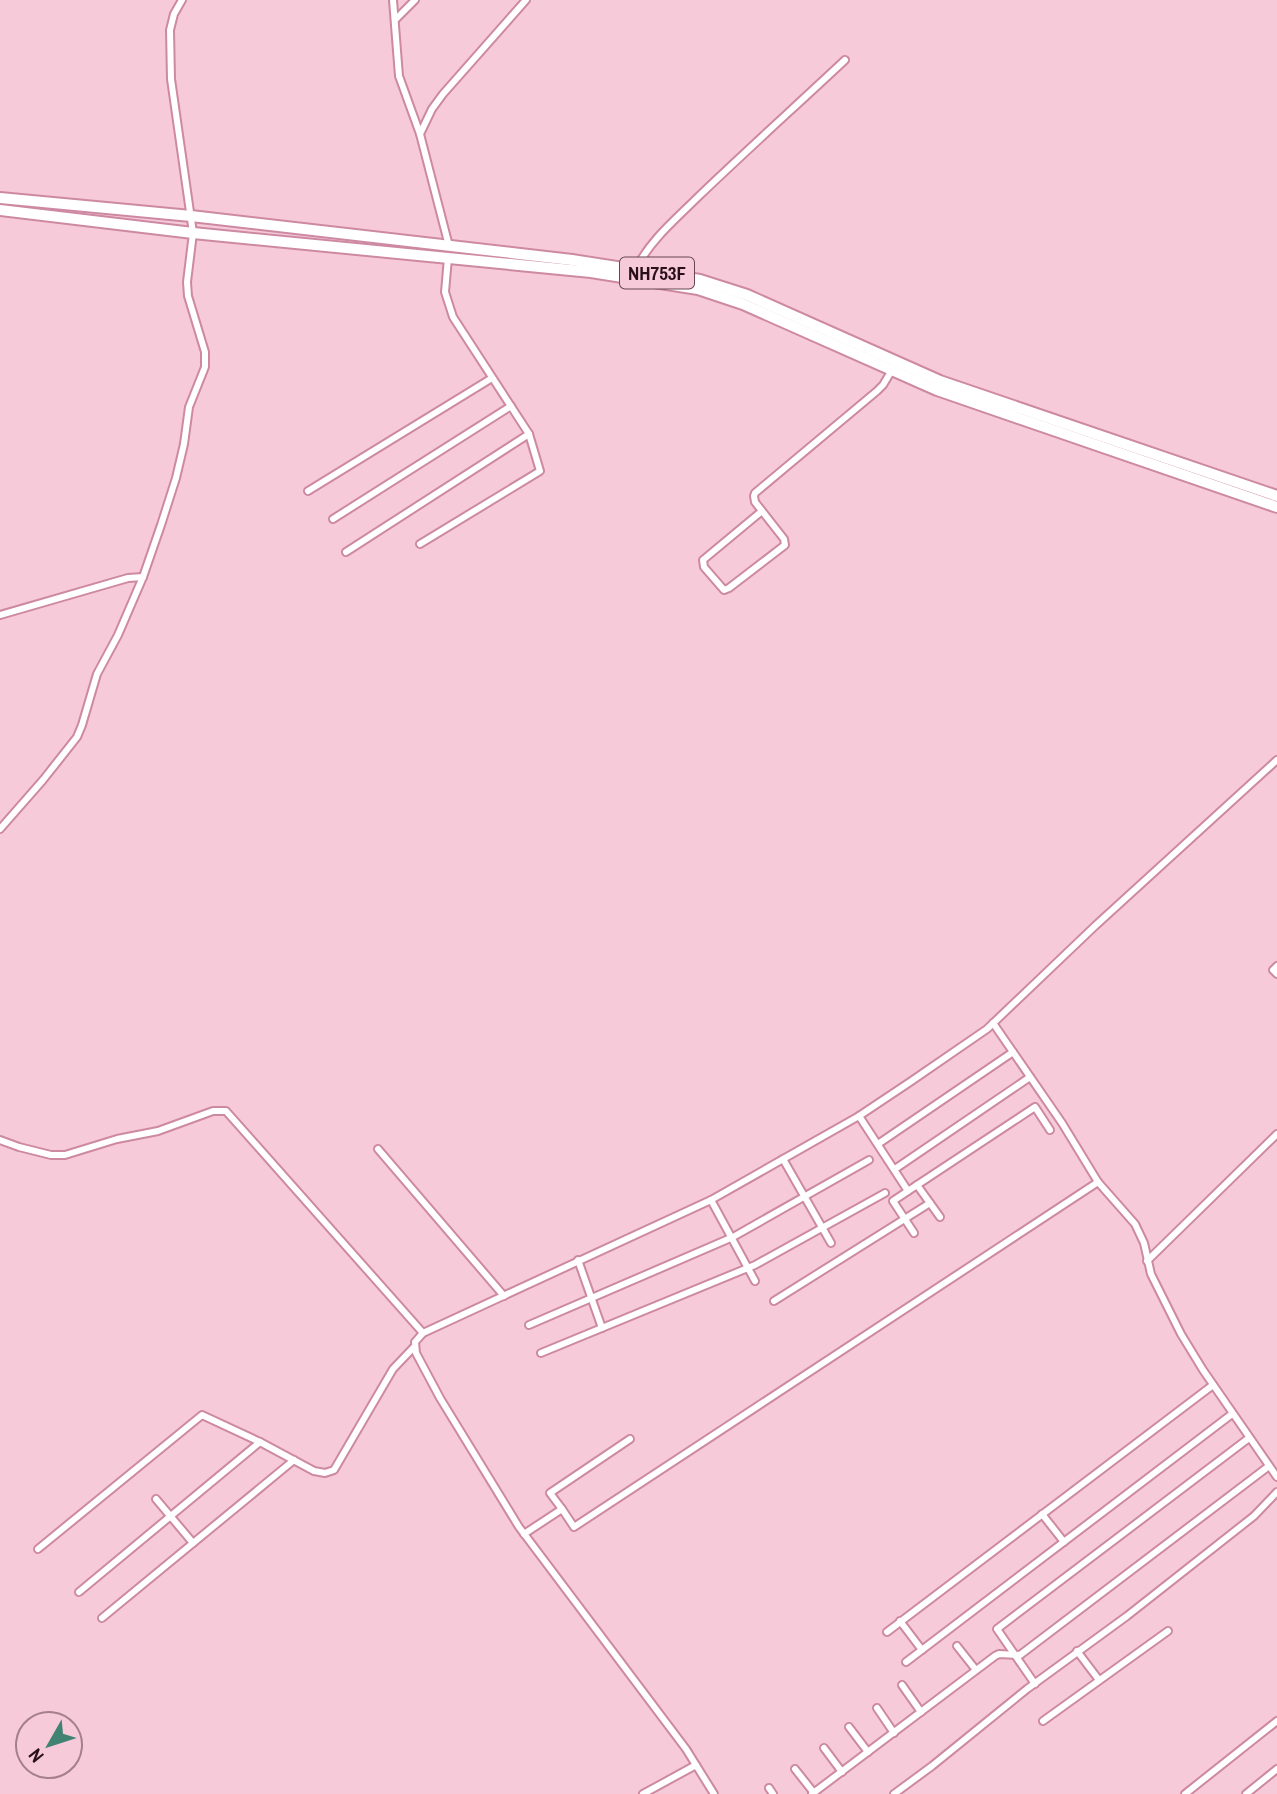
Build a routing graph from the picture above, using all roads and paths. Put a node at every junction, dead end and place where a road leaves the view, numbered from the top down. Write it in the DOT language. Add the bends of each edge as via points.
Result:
graph roads {
  1 [pos="182,0"];
  2 [pos="393,0"];
  3 [pos="415,0"];
  4 [pos="526,0"];
  5 [pos="396,19"];
  6 [pos="845,60"];
  7 [pos="420,134"];
  8 [pos="0,198"];
  9 [pos="0,210"];
  10 [pos="191,216"];
  11 [pos="193,233"];
  12 [pos="449,246"];
  13 [pos="448,258"];
  14 [pos="636,269"];
  15 [pos="892,370"];
  16 [pos="492,378"];
  17 [pos="511,406"];
  18 [pos="529,434"];
  19 [pos="308,492"];
  20 [pos="1277,496"];
  21 [pos="1277,507"];
  22 [pos="762,511"];
  23 [pos="333,519"];
  24 [pos="420,544"];
  25 [pos="346,552"];
  26 [pos="143,577"];
  27 [pos="0,615"];
  28 [pos="1277,760"];
  29 [pos="0,829"];
  30 [pos="1277,965"];
  31 [pos="1277,974"];
  32 [pos="993,1023"];
  33 [pos="1013,1052"];
  34 [pos="1030,1077"];
  35 [pos="859,1116"];
  36 [pos="1050,1130"];
  37 [pos="1277,1133"];
  38 [pos="0,1140"];
  39 [pos="878,1144"];
  40 [pos="378,1149"];
  41 [pos="783,1159"];
  42 [pos="869,1160"];
  43 [pos="895,1169"];
  44 [pos="1098,1182"];
  45 [pos="917,1185"];
  46 [pos="908,1191"];
  47 [pos="885,1193"];
  48 [pos="805,1197"];
  49 [pos="711,1200"];
  50 [pos="930,1203"];
  51 [pos="940,1217"];
  52 [pos="905,1219"];
  53 [pos="822,1228"];
  54 [pos="914,1233"];
  55 [pos="731,1238"];
  56 [pos="831,1243"];
  57 [pos="578,1261"];
  58 [pos="1147,1261"];
  59 [pos="748,1268"];
  60 [pos="755,1281"];
  61 [pos="503,1296"];
  62 [pos="591,1298"];
  63 [pos="774,1301"];
  64 [pos="529,1325"];
  65 [pos="602,1328"];
  66 [pos="423,1334"];
  67 [pos="414,1347"];
  68 [pos="541,1353"];
  69 [pos="1213,1385"];
  70 [pos="1232,1414"];
  71 [pos="1249,1438"];
  72 [pos="630,1439"];
  73 [pos="260,1442"];
  74 [pos="294,1460"];
  75 [pos="1269,1466"];
  76 [pos="1277,1477"];
  77 [pos="1277,1492"];
  78 [pos="156,1499"];
  79 [pos="562,1509"];
  80 [pos="1042,1514"];
  81 [pos="170,1516"];
  82 [pos="524,1534"];
  83 [pos="1064,1542"];
  84 [pos="193,1543"];
  85 [pos="37,1549"];
  86 [pos="79,1592"];
  87 [pos="102,1618"];
  88 [pos="900,1621"];
  89 [pos="1168,1631"];
  90 [pos="887,1632"];
  91 [pos="957,1646"];
  92 [pos="922,1650"];
  93 [pos="1077,1651"];
  94 [pos="1016,1656"];
  95 [pos="906,1662"];
  96 [pos="976,1671"];
  97 [pos="1100,1680"];
  98 [pos="1035,1684"];
  99 [pos="902,1685"];
  100 [pos="877,1708"];
  101 [pos="921,1712"];
  102 [pos="1043,1721"];
  103 [pos="1277,1721"];
  104 [pos="849,1727"];
  105 [pos="894,1732"];
  106 [pos="824,1748"];
  107 [pos="868,1752"];
  108 [pos="696,1765"];
  109 [pos="795,1769"];
  110 [pos="1277,1769"];
  111 [pos="842,1772"];
  112 [pos="813,1793"];
  113 [pos="643,1794"];
  114 [pos="714,1794"];
  115 [pos="894,1794"];
  116 [pos="1185,1794"];
  117 [pos="1246,1794"];
  1 -- 10 [label="street" via="170,30 171,79"];
  2 -- 5 [label="street"];
  3 -- 5 [label="street"];
  4 -- 7 [label="street" via="443,94"];
  5 -- 7 [label="street" via="398,76"];
  6 -- 14 [label="street" via="657,238"];
  7 -- 12 [label="street"];
  8 -- 10 [label="highway, NH753F"];
  9 -- 11 [label="highway, NH753F"];
  10 -- 11 [label="street"];
  10 -- 12 [label="highway, NH753F"];
  11 -- 13 [label="highway, NH753F"];
  11 -- 26 [label="street" via="188,296 205,367 189,407 176,478"];
  12 -- 14 [label="highway, NH753F"];
  13 -- 15 [label="highway, NH753F" via="591,272 698,289"];
  13 -- 16 [label="street" via="447,301"];
  14 -- 20 [label="highway, NH753F" via="700,280 747,295 940,381"];
  15 -- 21 [label="highway, NH753F" via="937,390"];
  15 -- 22 [label="street" via="883,386 755,493"];
  16 -- 17 [label="street"];
  16 -- 19 [label="street"];
  17 -- 18 [label="street"];
  17 -- 23 [label="street"];
  18 -- 24 [label="street" via="540,471"];
  18 -- 25 [label="street"];
  22 -- 22 [label="street" via="703,559 704,567 724,590 785,545"];
  26 -- 27 [label="street" via="118,580"];
  26 -- 29 [label="street" via="97,674 77,737"];
  28 -- 32 [label="street"];
  30 -- 31 [label="street" via="1273,970"];
  32 -- 33 [label="street"];
  32 -- 35 [label="street"];
  33 -- 34 [label="street"];
  33 -- 39 [label="street"];
  34 -- 43 [label="street"];
  34 -- 44 [label="street"];
  35 -- 39 [label="street"];
  35 -- 41 [label="street"];
  36 -- 45 [label="street" via="1035,1107"];
  37 -- 58 [label="street"];
  38 -- 66 [label="street" via="65,1155 226,1111"];
  39 -- 43 [label="street"];
  40 -- 61 [label="street"];
  41 -- 48 [label="street"];
  41 -- 49 [label="street"];
  42 -- 48 [label="street"];
  43 -- 46 [label="street"];
  44 -- 58 [label="street" via="1135,1224"];
  44 -- 79 [label="street" via="574,1527"];
  45 -- 46 [label="street"];
  45 -- 50 [label="street"];
  46 -- 52 [label="street" via="893,1201"];
  47 -- 53 [label="street"];
  48 -- 53 [label="street"];
  48 -- 55 [label="street"];
  49 -- 55 [label="street"];
  49 -- 57 [label="street"];
  50 -- 51 [label="street"];
  50 -- 52 [label="street"];
  52 -- 54 [label="street"];
  52 -- 63 [label="street"];
  53 -- 56 [label="street"];
  53 -- 59 [label="street"];
  55 -- 59 [label="street"];
  55 -- 62 [label="street"];
  57 -- 61 [label="street"];
  57 -- 62 [label="street"];
  58 -- 69 [label="street" via="1181,1334"];
  59 -- 60 [label="street"];
  59 -- 65 [label="street"];
  61 -- 66 [label="street"];
  62 -- 64 [label="street"];
  62 -- 65 [label="street"];
  65 -- 68 [label="street"];
  66 -- 67 [label="street"];
  67 -- 74 [label="street" via="393,1369 334,1470 314,1471"];
  67 -- 82 [label="street"];
  69 -- 70 [label="street"];
  69 -- 80 [label="street"];
  70 -- 71 [label="street"];
  70 -- 83 [label="street"];
  71 -- 75 [label="street"];
  71 -- 94 [label="street" via="997,1629"];
  72 -- 79 [label="street" via="550,1493"];
  73 -- 74 [label="street"];
  73 -- 81 [label="street"];
  73 -- 85 [label="street" via="202,1415"];
  74 -- 84 [label="street"];
  75 -- 76 [label="street"];
  75 -- 94 [label="street"];
  77 -- 93 [label="street" via="1254,1516"];
  78 -- 81 [label="street"];
  79 -- 82 [label="street"];
  80 -- 83 [label="street"];
  80 -- 88 [label="street"];
  81 -- 84 [label="street"];
  81 -- 86 [label="street"];
  82 -- 108 [label="street"];
  83 -- 92 [label="street"];
  84 -- 87 [label="street"];
  88 -- 90 [label="street"];
  88 -- 92 [label="street"];
  89 -- 97 [label="street"];
  91 -- 96 [label="street"];
  92 -- 95 [label="street"];
  93 -- 97 [label="street"];
  93 -- 98 [label="street"];
  94 -- 96 [label="street" via="999,1654"];
  94 -- 98 [label="street"];
  96 -- 101 [label="street"];
  97 -- 102 [label="street"];
  98 -- 115 [label="street"];
  99 -- 101 [label="street"];
  100 -- 105 [label="street"];
  101 -- 105 [label="street"];
  103 -- 116 [label="street"];
  104 -- 107 [label="street"];
  105 -- 107 [label="street"];
  106 -- 111 [label="street"];
  107 -- 111 [label="street"];
  108 -- 113 [label="street"];
  108 -- 114 [label="street"];
  109 -- 112 [label="street"];
  110 -- 117 [label="street"];
  111 -- 112 [label="street"];
}
